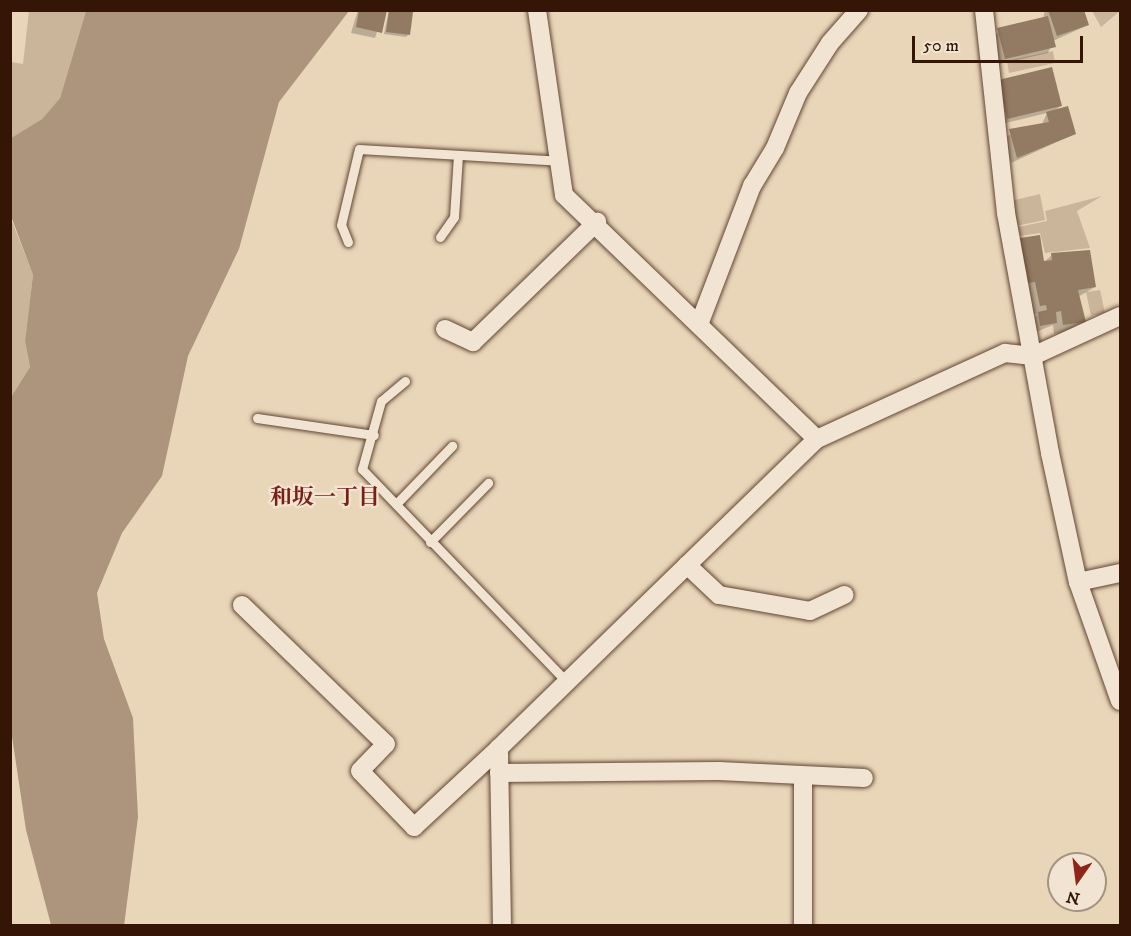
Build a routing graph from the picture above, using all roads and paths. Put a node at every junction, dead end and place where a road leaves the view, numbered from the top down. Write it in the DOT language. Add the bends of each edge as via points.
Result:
graph roads {
  1 [pos="859,10"];
  2 [pos="984,10"];
  3 [pos="536,11"];
  4 [pos="458,155"];
  5 [pos="559,161"];
  6 [pos="597,222"];
  7 [pos="440,237"];
  8 [pos="348,242"];
  9 [pos="1120,316"];
  10 [pos="700,322"];
  11 [pos="445,329"];
  12 [pos="1032,356"];
  13 [pos="405,381"];
  14 [pos="257,418"];
  15 [pos="374,435"];
  16 [pos="817,439"];
  17 [pos="452,446"];
  18 [pos="488,483"];
  19 [pos="396,504"];
  20 [pos="430,542"];
  21 [pos="687,565"];
  22 [pos="1120,573"];
  23 [pos="1078,582"];
  24 [pos="844,595"];
  25 [pos="242,605"];
  26 [pos="567,682"];
  27 [pos="1120,701"];
  28 [pos="499,748"];
  29 [pos="499,772"];
  30 [pos="803,776"];
  31 [pos="864,778"];
  32 [pos="502,926"];
  33 [pos="803,926"];
  1 -- 10 [label="street" via="830,43 798,93 752,186"];
  2 -- 12 [label="street" via="1006,213"];
  3 -- 5 [label="street"];
  4 -- 5 [label="lane"];
  4 -- 7 [label="lane" via="454,218"];
  4 -- 8 [label="lane" via="359,149 341,225"];
  5 -- 6 [label="street" via="564,195"];
  6 -- 10 [label="street"];
  6 -- 11 [label="street" via="473,342"];
  9 -- 12 [label="street"];
  10 -- 16 [label="street"];
  12 -- 16 [label="street" via="1005,353"];
  12 -- 23 [label="street"];
  13 -- 15 [label="lane" via="381,400"];
  14 -- 15 [label="lane"];
  15 -- 19 [label="lane" via="362,469"];
  16 -- 21 [label="street"];
  17 -- 19 [label="lane"];
  18 -- 20 [label="lane"];
  19 -- 20 [label="lane"];
  20 -- 26 [label="lane"];
  21 -- 24 [label="street" via="718,595 810,611"];
  21 -- 26 [label="street"];
  22 -- 23 [label="street"];
  23 -- 27 [label="street"];
  25 -- 28 [label="street" via="386,744 360,771 414,827"];
  26 -- 28 [label="street"];
  28 -- 29 [label="street"];
  29 -- 30 [label="street" via="719,771"];
  29 -- 32 [label="street"];
  30 -- 31 [label="street"];
  30 -- 33 [label="street"];
}
